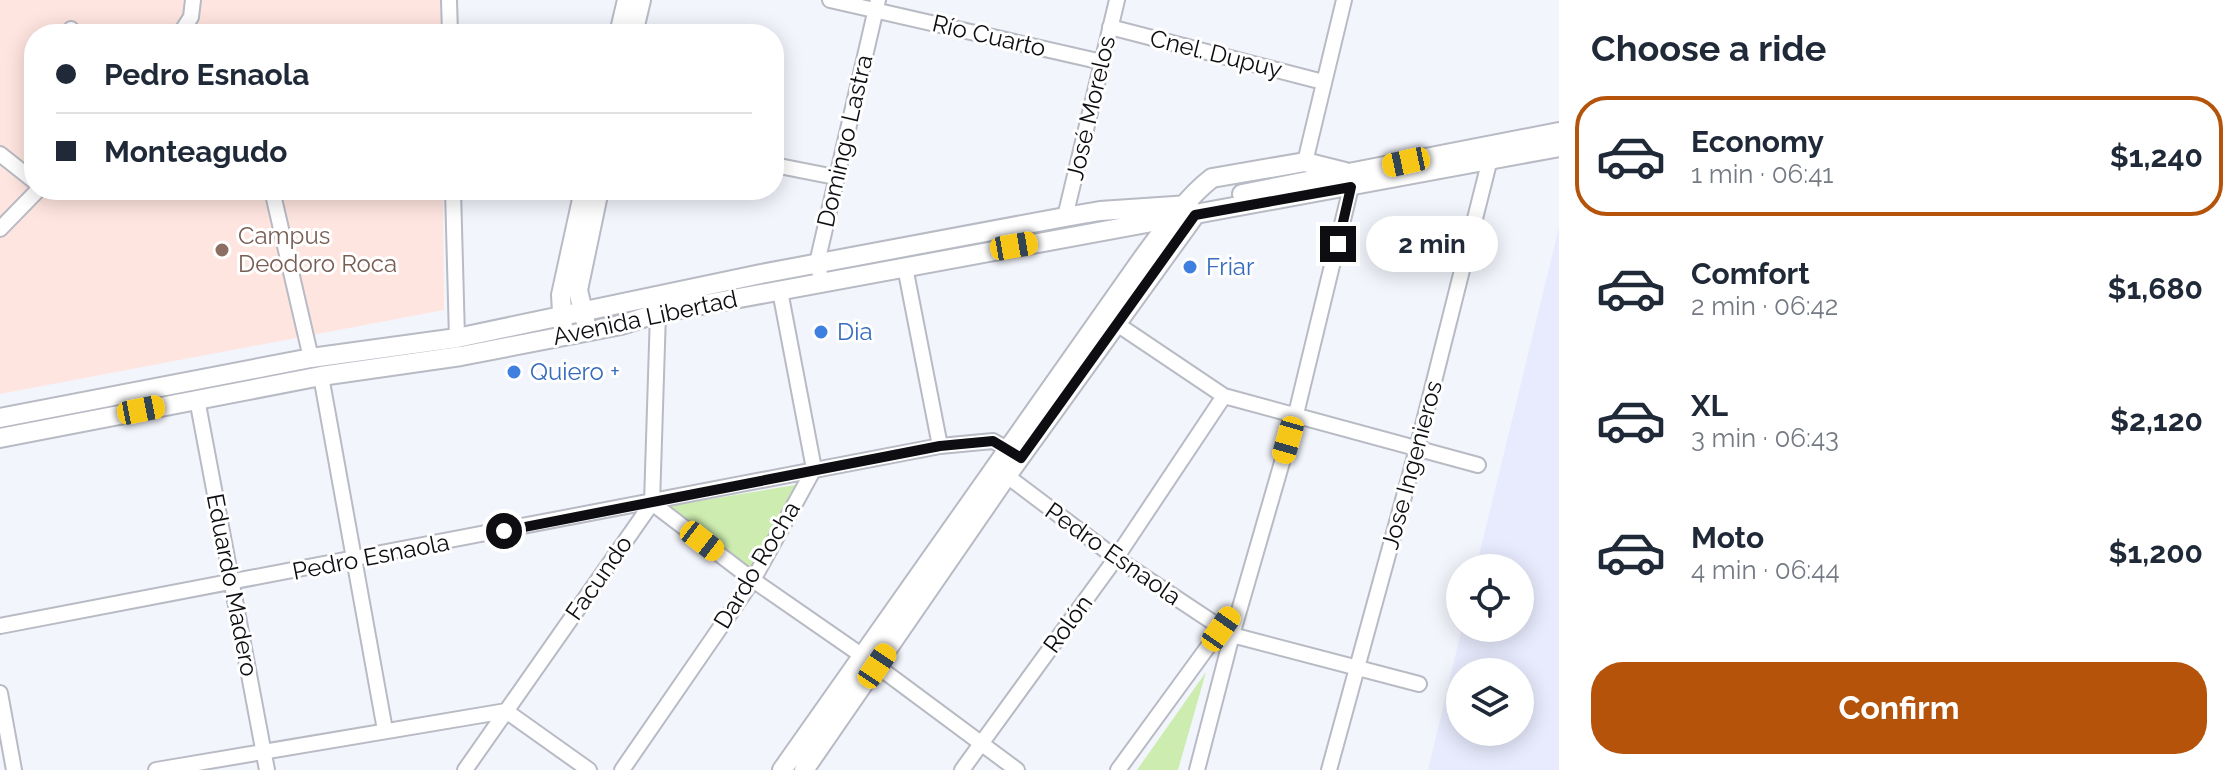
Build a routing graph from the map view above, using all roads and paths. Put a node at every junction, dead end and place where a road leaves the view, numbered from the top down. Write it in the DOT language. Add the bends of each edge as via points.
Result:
graph roads {
  1 [pos="193,0"];
  2 [pos="449,0"];
  3 [pos="627,0"];
  4 [pos="641,0"];
  5 [pos="830,0"];
  6 [pos="1117,0"];
  7 [pos="1344,0"];
  8 [pos="877,5"];
  9 [pos="186,24"];
  10 [pos="450,24"];
  11 [pos="621,24"];
  12 [pos="635,24"];
  13 [pos="1110,27"];
  14 [pos="1102,62"];
  15 [pos="1323,82"];
  16 [pos="1559,132"];
  17 [pos="1559,147"];
  18 [pos="0,154"];
  19 [pos="1490,159"];
  20 [pos="1305,162"];
  21 [pos="784,167"];
  22 [pos="24,173"];
  23 [pos="835,177"];
  24 [pos="1352,180"];
  25 [pos="28,200"];
  26 [pos="274,200"];
  27 [pos="453,200"];
  28 [pos="582,200"];
  29 [pos="597,200"];
  30 [pos="1191,210"];
  31 [pos="1065,217"];
  32 [pos="1172,219"];
  33 [pos="1114,228"];
  34 [pos="0,229"];
  35 [pos="1142,259"];
  36 [pos="817,263"];
  37 [pos="905,267"];
  38 [pos="822,282"];
  39 [pos="780,291"];
  40 [pos="582,311"];
  41 [pos="658,313"];
  42 [pos="1111,320"];
  43 [pos="563,326"];
  44 [pos="587,331"];
  45 [pos="457,338"];
  46 [pos="311,358"];
  47 [pos="321,376"];
  48 [pos="1224,396"];
  49 [pos="197,399"];
  50 [pos="1296,414"];
  51 [pos="0,418"];
  52 [pos="0,438"];
  53 [pos="940,446"];
  54 [pos="1417,449"];
  55 [pos="1015,453"];
  56 [pos="1478,465"];
  57 [pos="814,469"];
  58 [pos="1001,472"];
  59 [pos="652,503"];
  60 [pos="1116,558"];
  61 [pos="355,560"];
  62 [pos="753,580"];
  63 [pos="231,584"];
  64 [pos="0,626"];
  65 [pos="1226,632"];
  66 [pos="870,662"];
  67 [pos="1357,668"];
  68 [pos="1419,684"];
  69 [pos="0,693"];
  70 [pos="506,711"];
  71 [pos="385,730"];
  72 [pos="980,744"];
  73 [pos="265,752"];
  74 [pos="14,770"];
  75 [pos="156,770"];
  76 [pos="267,770"];
  77 [pos="465,770"];
  78 [pos="589,770"];
  79 [pos="622,770"];
  80 [pos="782,770"];
  81 [pos="804,770"];
  82 [pos="962,770"];
  83 [pos="1017,770"];
  84 [pos="1118,770"];
  85 [pos="1197,770"];
  86 [pos="1329,770"];
  1 -- 9 [label="street"];
  2 -- 10 [label="street"];
  3 -- 11 [label="main road"];
  4 -- 12 [label="main road"];
  5 -- 8 [label="street, Río Cuarto"];
  6 -- 13 [label="street, José Morelos"];
  7 -- 15 [label="street"];
  8 -- 14 [label="street, Río Cuarto"];
  8 -- 23 [label="street, Domingo Lastra"];
  13 -- 14 [label="street, José Morelos"];
  13 -- 15 [label="street, Cnel. Dupuy"];
  14 -- 31 [label="street, José Morelos"];
  15 -- 20 [label="street"];
  16 -- 24 [label="main road"];
  17 -- 19 [label="main road"];
  18 -- 22 [label="street"];
  19 -- 24 [label="main road"];
  19 -- 54 [label="street, Jose Ingenieros"];
  20 -- 24 [label="main road"];
  20 -- 30 [label="main road" via="1212,178"];
  21 -- 23 [label="street"];
  23 -- 36 [label="street, Domingo Lastra"];
  24 -- 30 [label="main road"];
  24 -- 50 [label="street"];
  25 -- 34 [label="street"];
  26 -- 46 [label="street"];
  27 -- 45 [label="street"];
  28 -- 43 [label="main road" via="561,295"];
  29 -- 40 [label="main road" via="578,290"];
  30 -- 31 [label="main road, Avenida Libertad" via="1100,211"];
  30 -- 32 [label="main road, Avenida Libertad"];
  30 -- 42 [label="main road"];
  31 -- 36 [label="main road, Avenida Libertad"];
  32 -- 33 [label="main road, Avenida Libertad"];
  32 -- 35 [label="main road"];
  33 -- 35 [label="main road" via="1134,239"];
  33 -- 37 [label="main road, Avenida Libertad"];
  35 -- 42 [label="main road"];
  36 -- 38 [label="street, Domingo Lastra"];
  36 -- 40 [label="main road, Avenida Libertad"];
  37 -- 38 [label="main road, Avenida Libertad"];
  37 -- 53 [label="street"];
  38 -- 39 [label="main road, Avenida Libertad"];
  39 -- 41 [label="main road, Avenida Libertad"];
  39 -- 57 [label="street"];
  40 -- 43 [label="main road, Avenida Libertad"];
  40 -- 44 [label="main road"];
  41 -- 44 [label="main road, Avenida Libertad"];
  41 -- 59 [label="street"];
  42 -- 48 [label="street"];
  42 -- 55 [label="main road"];
  43 -- 44 [label="main road, Avenida Libertad"];
  43 -- 45 [label="main road, Avenida Libertad"];
  43 -- 47 [label="main road, Avenida Libertad" via="461,356"];
  45 -- 46 [label="main road, Avenida Libertad"];
  46 -- 51 [label="main road, Avenida Libertad"];
  47 -- 49 [label="main road, Avenida Libertad"];
  47 -- 61 [label="street"];
  48 -- 50 [label="street"];
  48 -- 60 [label="street, Rolón"];
  49 -- 52 [label="main road, Avenida Libertad"];
  49 -- 63 [label="street, Eduardo Madero"];
  50 -- 54 [label="street"];
  50 -- 65 [label="street" via="1242,598"];
  53 -- 55 [label="street, Pedro Esnaola" via="993,441"];
  53 -- 57 [label="street, Pedro Esnaola"];
  54 -- 56 [label="street"];
  54 -- 67 [label="street, Jose Ingenieros"];
  55 -- 58 [label="main road"];
  57 -- 59 [label="street, Pedro Esnaola"];
  57 -- 62 [label="street, Dardo Rocha"];
  58 -- 60 [label="street, Pedro Esnaola"];
  58 -- 66 [label="main road"];
  59 -- 61 [label="street, Pedro Esnaola"];
  59 -- 62 [label="street"];
  59 -- 70 [label="street, Facundo"];
  60 -- 65 [label="street, Pedro Esnaola"];
  60 -- 72 [label="street, Rolón"];
  61 -- 63 [label="street, Pedro Esnaola"];
  61 -- 71 [label="street"];
  62 -- 66 [label="street"];
  62 -- 79 [label="street, Dardo Rocha"];
  63 -- 64 [label="street, Pedro Esnaola"];
  63 -- 73 [label="street, Eduardo Madero"];
  65 -- 67 [label="street, Pedro Esnaola"];
  65 -- 84 [label="street"];
  65 -- 85 [label="street"];
  66 -- 72 [label="street"];
  66 -- 80 [label="main road"];
  66 -- 81 [label="main road"];
  67 -- 68 [label="street, Pedro Esnaola"];
  67 -- 86 [label="street, Jose Ingenieros"];
  69 -- 74 [label="street"];
  70 -- 71 [label="street"];
  70 -- 77 [label="street, Facundo"];
  70 -- 78 [label="street"];
  71 -- 73 [label="street"];
  72 -- 82 [label="street, Rolón"];
  72 -- 83 [label="street"];
  73 -- 75 [label="street"];
  73 -- 76 [label="street, Eduardo Madero"];
}
